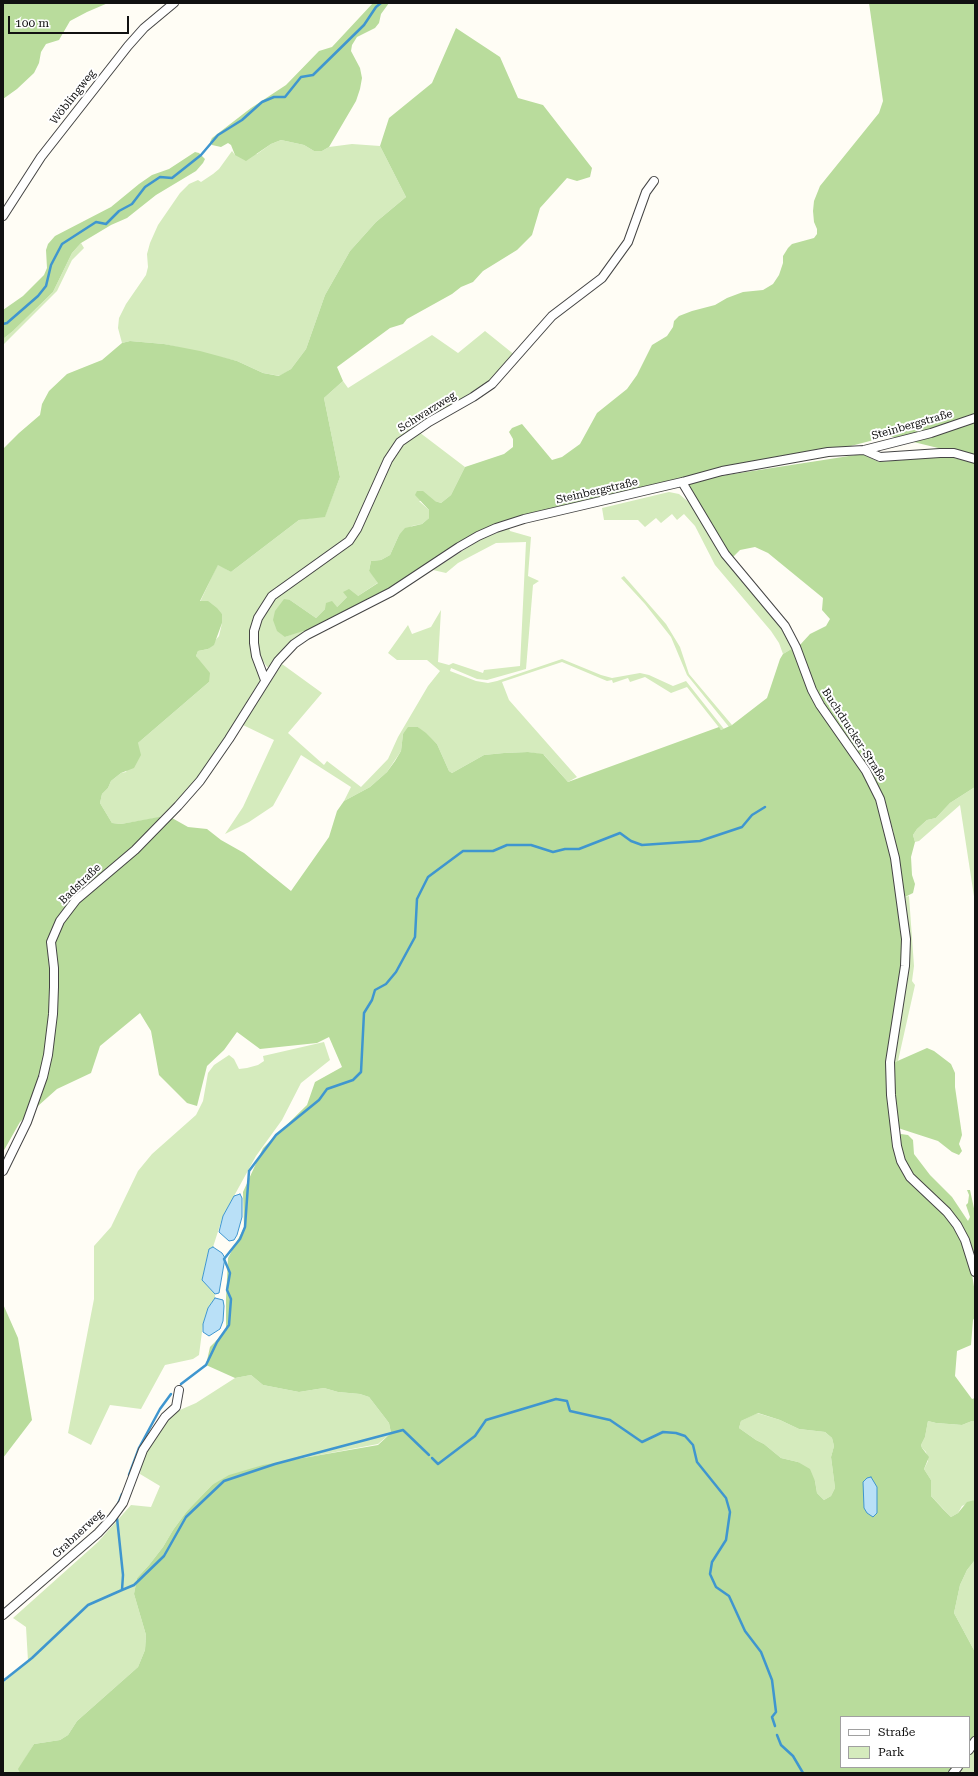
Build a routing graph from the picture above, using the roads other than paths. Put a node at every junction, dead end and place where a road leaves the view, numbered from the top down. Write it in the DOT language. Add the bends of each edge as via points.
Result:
graph roads {
  1 [pos="174,3"];
  2 [pos="654,181"];
  3 [pos="3,216"];
  4 [pos="975,418"];
  5 [pos="864,450"];
  6 [pos="975,459"];
  7 [pos="682,482"];
  8 [pos="265,680"];
  9 [pos="3,1171"];
  10 [pos="975,1272"];
  11 [pos="179,1390"];
  12 [pos="3,1615"];
  1 -- 3 [label="street, Wöblingweg" via="149,23 128,46 41,157"];
  2 -- 8 [label="street, Schwarzweg" via="646,192 628,242 602,278 552,316 492,384 400,442 388,460 357,529 349,541 272,596 258,618 254,631 256,656"];
  4 -- 5 [label="street, Steinbergstraße" via="931,433"];
  5 -- 6 [label="street" via="880,457 947,453"];
  5 -- 7 [label="street, Steinbergstraße" via="828,452 722,471"];
  7 -- 8 [label="street, Steinbergstraße" via="524,520 478,536 391,592 301,639 283,655"];
  7 -- 10 [label="street, Buchdrucker-Straße" via="725,554 785,626 820,705 866,771 880,799 895,858 905,929 905,966 890,1062 897,1146 901,1161 910,1177 948,1212 958,1225"];
  8 -- 9 [label="street, Badstraße" via="223,749 187,797 135,850 76,900 60,921 51,942 54,968 53,1014 43,1077 27,1122"];
  11 -- 12 [label="street, Grabnerweg" via="176,1407 165,1418 143,1450 123,1503 112,1518"];
}
